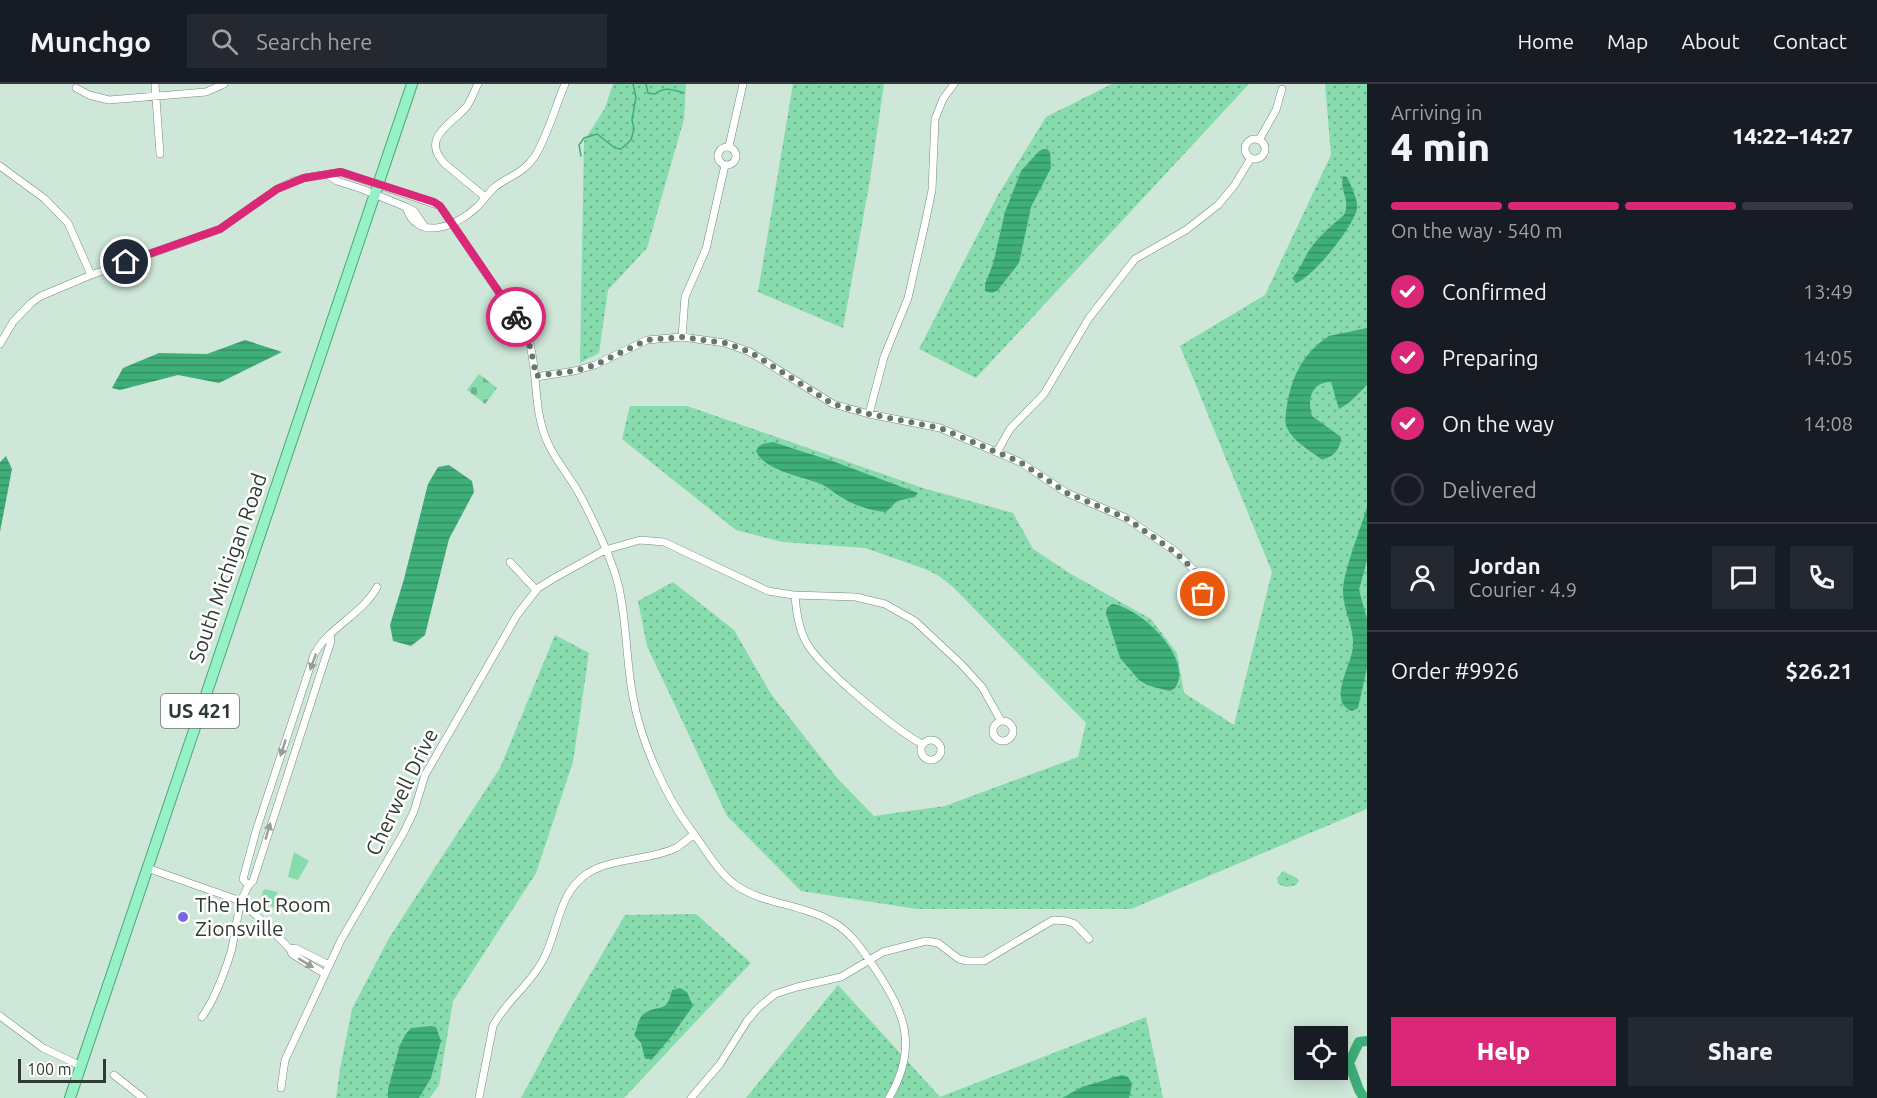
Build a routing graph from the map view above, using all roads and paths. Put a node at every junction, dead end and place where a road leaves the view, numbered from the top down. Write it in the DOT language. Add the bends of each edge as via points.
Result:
graph roads {
  1 [pos="155,84"];
  2 [pos="224,84"];
  3 [pos="412,84"];
  4 [pos="478,84"];
  5 [pos="565,84"];
  6 [pos="743,84"];
  7 [pos="954,84"];
  8 [pos="76,88"];
  9 [pos="1282,89"];
  10 [pos="156,96"];
  11 [pos="1260,140"];
  12 [pos="729,146"];
  13 [pos="160,154"];
  14 [pos="1251,158"];
  15 [pos="725,165"];
  16 [pos="0,166"];
  17 [pos="377,190"];
  18 [pos="485,196"];
  19 [pos="452,225"];
  20 [pos="91,275"];
  21 [pos="682,337"];
  22 [pos="0,344"];
  23 [pos="536,376"];
  24 [pos="869,414"];
  25 [pos="997,452"];
  26 [pos="605,550"];
  27 [pos="510,562"];
  28 [pos="377,587"];
  29 [pos="536,590"];
  30 [pos="1206,592"];
  31 [pos="795,595"];
  32 [pos="330,635"];
  33 [pos="302,692"];
  34 [pos="313,695"];
  35 [pos="1001,721"];
  36 [pos="922,744"];
  37 [pos="271,784"];
  38 [pos="282,789"];
  39 [pos="694,834"];
  40 [pos="147,868"];
  41 [pos="248,885"];
  42 [pos="242,902"];
  43 [pos="1089,939"];
  44 [pos="290,949"];
  45 [pos="870,961"];
  46 [pos="329,965"];
  47 [pos="325,974"];
  48 [pos="0,1016"];
  49 [pos="202,1017"];
  50 [pos="81,1066"];
  51 [pos="114,1075"];
  52 [pos="280,1088"];
  53 [pos="70,1098"];
  54 [pos="143,1098"];
  55 [pos="478,1098"];
  56 [pos="691,1098"];
  57 [pos="889,1098"];
  1 -- 10 [label="street"];
  2 -- 10 [label="street" via="206,92"];
  3 -- 17 [label="main road, South Michigan Road / US 421"];
  4 -- 18 [label="street" via="467,106 441,130 436,145 440,159"];
  5 -- 18 [label="street" via="535,155 521,172"];
  6 -- 12 [label="street"];
  7 -- 24 [label="street" via="935,119 932,190 911,287 884,357"];
  8 -- 10 [label="street" via="109,100"];
  9 -- 11 [label="street"];
  10 -- 13 [label="street"];
  11 -- 14 [label="street" via="1264,154"];
  11 -- 14 [label="street" via="1250,140 1245,145"];
  12 -- 15 [label="street" via="736,159"];
  12 -- 15 [label="street" via="717,154"];
  14 -- 25 [label="street" via="1218,205 1186,230 1135,259 1089,318 1044,394 1010,429"];
  15 -- 21 [label="street" via="706,249 685,297"];
  16 -- 20 [label="street" via="50,203 68,223"];
  17 -- 19 [label="street" via="434,202"];
  17 -- 19 [label="street" via="406,207 416,225"];
  17 -- 20 [label="street" via="337,181 328,175 304,178 277,189 220,229"];
  17 -- 40 [label="main road, South Michigan Road / US 421"];
  18 -- 19 [label="street"];
  19 -- 23 [label="street" via="522,326 531,347"];
  20 -- 22 [label="street" via="31,303"];
  21 -- 23 [label="street" via="647,340 595,365"];
  21 -- 24 [label="street" via="725,343 750,352 833,404"];
  23 -- 26 [label="street" via="536,399 547,443 584,503"];
  24 -- 25 [label="street" via="940,428"];
  25 -- 30 [label="street" via="1067,493 1126,518 1175,552 1195,571"];
  26 -- 29 [label="street, Cherwell Drive"];
  26 -- 31 [label="street, Cherwell Drive" via="640,540 664,542 768,591"];
  26 -- 39 [label="street" via="619,587 633,698 643,732 658,774"];
  27 -- 29 [label="street"];
  28 -- 32 [label="street"];
  29 -- 46 [label="street, Cherwell Drive" via="517,615 425,776 404,832"];
  31 -- 35 [label="street, Cherwell Drive" via="856,597 903,613 933,636 982,687"];
  31 -- 36 [label="street" via="800,628 811,651 888,721"];
  32 -- 33 [label="street, one-way" via="319,647"];
  32 -- 34 [label="street"];
  33 -- 34 [label="street"];
  33 -- 37 [label="street, one-way"];
  34 -- 38 [label="street"];
  37 -- 38 [label="street"];
  37 -- 41 [label="street" via="243,879"];
  41 -- 38 [label="street, one-way" via="253,881"];
  39 -- 45 [label="street" via="734,884 829,919 855,940"];
  39 -- 55 [label="street" via="662,852 602,866 573,886 562,903 542,962 493,1026"];
  40 -- 42 [label="street"];
  40 -- 50 [label="main road, South Michigan Road / US 421"];
  41 -- 42 [label="street"];
  42 -- 44 [label="street"];
  42 -- 49 [label="street" via="230,952"];
  43 -- 45 [label="street" via="1075,924 1053,920 984,961 959,959 932,941 895,948"];
  44 -- 46 [label="street"];
  44 -- 47 [label="street, one-way" via="301,961"];
  45 -- 56 [label="street" via="841,977 775,994 747,1021 720,1064"];
  45 -- 57 [label="street" via="891,992 906,1038 902,1070"];
  46 -- 47 [label="street, Cherwell Drive"];
  47 -- 52 [label="street, Cherwell Drive" via="285,1060"];
  48 -- 50 [label="street" via="43,1048"];
  50 -- 53 [label="main road, South Michigan Road / US 421"];
  51 -- 54 [label="street"];
}
